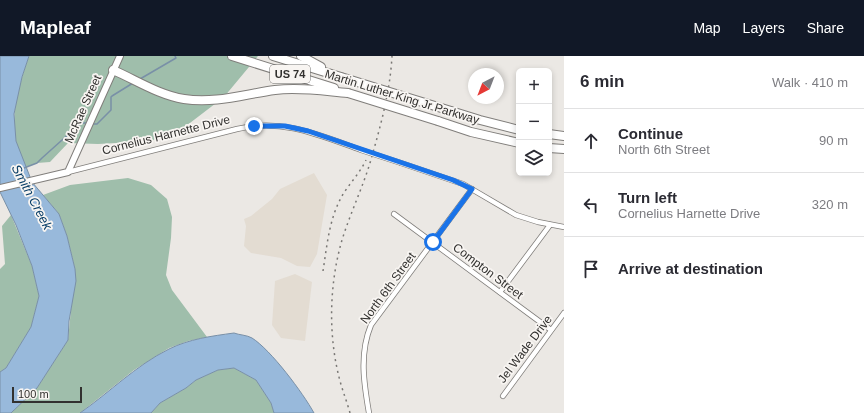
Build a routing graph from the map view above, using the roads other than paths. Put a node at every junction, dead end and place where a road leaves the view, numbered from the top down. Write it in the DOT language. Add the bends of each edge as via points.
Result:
graph roads {
  1 [pos="120,56"];
  2 [pos="232,56"];
  3 [pos="273,56"];
  4 [pos="301,56"];
  5 [pos="113,70"];
  6 [pos="341,77"];
  7 [pos="348,93"];
  8 [pos="516,129"];
  9 [pos="552,134"];
  10 [pos="564,136"];
  11 [pos="516,142"];
  12 [pos="552,148"];
  13 [pos="564,150"];
  14 [pos="68,172"];
  15 [pos="0,188"];
  16 [pos="472,189"];
  17 [pos="394,214"];
  18 [pos="550,225"];
  19 [pos="564,227"];
  20 [pos="433,242"];
  21 [pos="500,292"];
  22 [pos="564,313"];
  23 [pos="552,330"];
  24 [pos="503,396"];
  25 [pos="370,413"];
  1 -- 5 [label="main road, McRae Street"];
  2 -- 7 [label="highway, Martin Luther King Jr Parkway / US 74"];
  3 -- 6 [label="highway, Martin Luther King Jr Parkway / US 74"];
  4 -- 6 [label="highway"];
  5 -- 7 [label="highway" via="161,93 192,100 217,100 284,89"];
  5 -- 14 [label="main road, McRae Street"];
  6 -- 8 [label="highway, Martin Luther King Jr Parkway / US 74, bridge"];
  7 -- 11 [label="highway, Martin Luther King Jr Parkway / US 74, bridge" via="471,132"];
  9 -- 10 [label="highway"];
  12 -- 13 [label="highway"];
  14 -- 15 [label="main road"];
  14 -- 16 [label="street, Cornelius Harnette Drive, bridge" via="237,129 263,125 296,128 453,180"];
  16 -- 18 [label="street, Cornelius Harnette Drive" via="516,214"];
  16 -- 20 [label="street, North 6th Street"];
  17 -- 20 [label="street, Compton Street"];
  18 -- 19 [label="street, Cornelius Harnette Drive"];
  18 -- 21 [label="street"];
  20 -- 21 [label="street, Compton Street"];
  20 -- 25 [label="street, North 6th Street" via="377,316 368,332 363,368"];
  21 -- 23 [label="street, Compton Street"];
  22 -- 23 [label="street, Jel Wade Drive"];
  23 -- 24 [label="street, Jel Wade Drive"];
}
